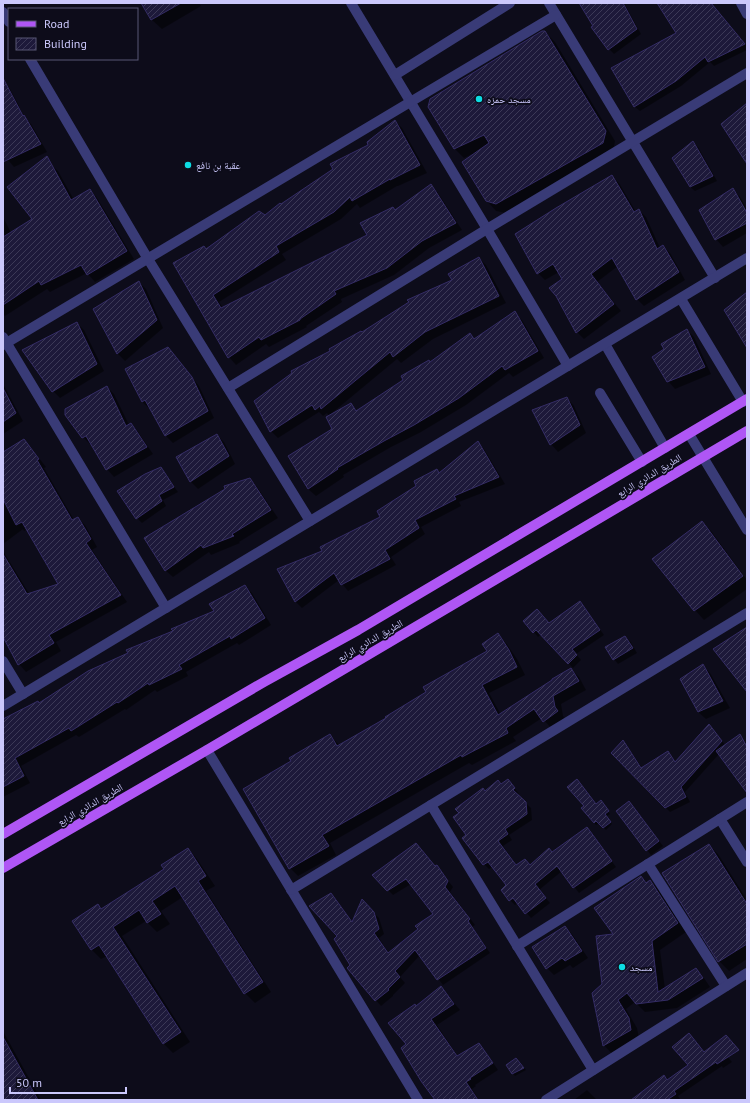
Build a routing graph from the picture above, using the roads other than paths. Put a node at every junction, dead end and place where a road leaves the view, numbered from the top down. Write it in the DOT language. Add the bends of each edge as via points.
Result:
graph roads {
  1 [pos="351,3"];
  2 [pos="510,3"];
  3 [pos="549,3"];
  4 [pos="741,3"];
  5 [pos="747,14"];
  6 [pos="556,15"];
  7 [pos="31,60"];
  8 [pos="747,73"];
  9 [pos="395,75"];
  10 [pos="410,102"];
  11 [pos="632,141"];
  12 [pos="487,229"];
  13 [pos="747,258"];
  14 [pos="148,259"];
  15 [pos="715,278"];
  16 [pos="680,298"];
  17 [pos="4,342"];
  18 [pos="605,344"];
  19 [pos="568,366"];
  20 [pos="228,388"];
  21 [pos="600,393"];
  22 [pos="745,401"];
  23 [pos="747,431"];
  24 [pos="689,434"];
  25 [pos="665,448"];
  26 [pos="703,457"];
  27 [pos="642,462"];
  28 [pos="310,521"];
  29 [pos="747,530"];
  30 [pos="166,608"];
  31 [pos="747,613"];
  32 [pos="3,661"];
  33 [pos="23,694"];
  34 [pos="3,706"];
  35 [pos="207,750"];
  36 [pos="747,802"];
  37 [pos="431,805"];
  38 [pos="720,819"];
  39 [pos="3,834"];
  40 [pos="747,862"];
  41 [pos="648,864"];
  42 [pos="3,868"];
  43 [pos="291,890"];
  44 [pos="517,946"];
  45 [pos="747,973"];
  46 [pos="726,986"];
  47 [pos="593,1070"];
  48 [pos="418,1100"];
  49 [pos="546,1100"];
  1 -- 9 [label="street"];
  2 -- 9 [label="street"];
  3 -- 6 [label="street"];
  4 -- 5 [label="street"];
  6 -- 10 [label="street"];
  6 -- 11 [label="street"];
  7 -- 14 [label="street"];
  8 -- 11 [label="street"];
  9 -- 10 [label="street"];
  10 -- 12 [label="street"];
  10 -- 14 [label="street"];
  11 -- 12 [label="street"];
  11 -- 15 [label="street"];
  12 -- 19 [label="street"];
  12 -- 20 [label="street"];
  13 -- 15 [label="street"];
  14 -- 17 [label="street"];
  14 -- 20 [label="street"];
  15 -- 16 [label="street"];
  16 -- 18 [label="street"];
  16 -- 22 [label="street"];
  17 -- 30 [label="street"];
  18 -- 19 [label="street"];
  18 -- 25 [label="street"];
  19 -- 28 [label="street"];
  20 -- 28 [label="street"];
  21 -- 27 [label="street"];
  22 -- 24 [label="main road, الطريق الدائري الرابع"];
  23 -- 26 [label="main road, الطريق الدائري الرابع"];
  24 -- 25 [label="main road, الطريق الدائري الرابع"];
  24 -- 26 [label="street"];
  25 -- 27 [label="main road, الطريق الدائري الرابع"];
  26 -- 29 [label="street"];
  26 -- 35 [label="main road, الطريق الدائري الرابع"];
  27 -- 39 [label="main road, الطريق الدائري الرابع" via="358,630"];
  28 -- 30 [label="street"];
  30 -- 33 [label="street"];
  31 -- 37 [label="street"];
  32 -- 33 [label="street"];
  33 -- 34 [label="street"];
  35 -- 42 [label="main road, الطريق الدائري الرابع"];
  35 -- 43 [label="street"];
  36 -- 38 [label="street"];
  37 -- 43 [label="street"];
  37 -- 44 [label="street"];
  38 -- 40 [label="street"];
  38 -- 41 [label="street"];
  41 -- 44 [label="street"];
  41 -- 46 [label="street"];
  43 -- 48 [label="street"];
  44 -- 47 [label="street"];
  45 -- 46 [label="street"];
  46 -- 47 [label="street"];
  47 -- 49 [label="street"];
}
